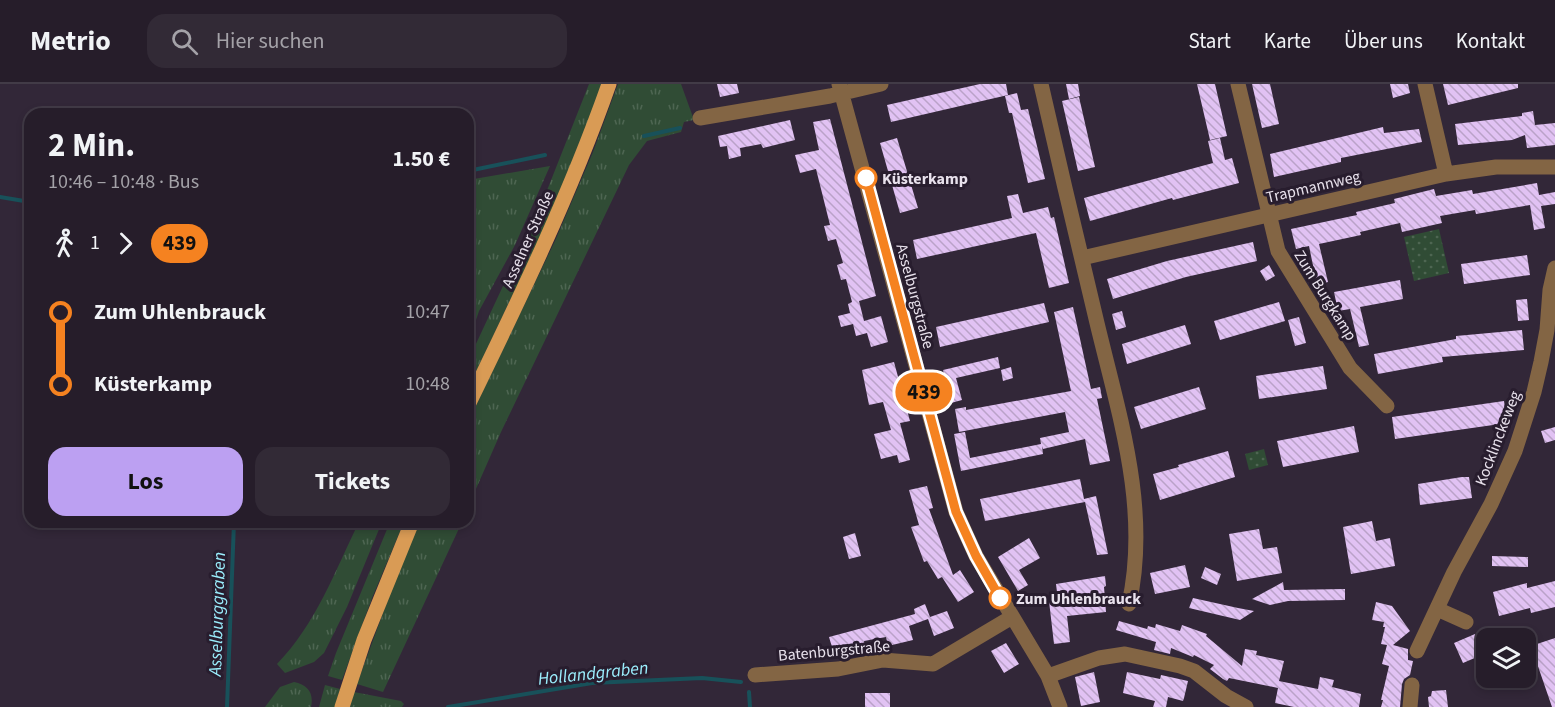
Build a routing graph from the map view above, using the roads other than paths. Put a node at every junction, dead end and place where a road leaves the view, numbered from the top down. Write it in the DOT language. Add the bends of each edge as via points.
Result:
graph roads {
  1 [pos="609,84"];
  2 [pos="881,84"];
  3 [pos="1041,84"];
  4 [pos="1238,84"];
  5 [pos="1425,84"];
  6 [pos="840,89"];
  7 [pos="700,118"];
  8 [pos="1555,167"];
  9 [pos="1446,174"];
  10 [pos="1269,215"];
  11 [pos="1082,258"];
  12 [pos="1555,268"];
  13 [pos="474,392"];
  14 [pos="1387,406"];
  15 [pos="410,528"];
  16 [pos="1129,604"];
  17 [pos="1437,609"];
  18 [pos="1012,617"];
  19 [pos="1466,622"];
  20 [pos="1418,651"];
  21 [pos="755,675"];
  22 [pos="1048,676"];
  23 [pos="1412,685"];
  24 [pos="342,707"];
  25 [pos="1060,707"];
  26 [pos="1246,707"];
  27 [pos="1410,707"];
  1 -- 13 [label="main road, Asselner Straße" via="557,217"];
  2 -- 6 [label="street"];
  3 -- 11 [label="street"];
  4 -- 10 [label="street, Zum Burgkamp"];
  5 -- 9 [label="street"];
  6 -- 7 [label="street"];
  6 -- 18 [label="street, Asselburgstraße" via="956,512 976,556"];
  8 -- 9 [label="street, Trapmannweg" via="1496,167"];
  9 -- 10 [label="street, Trapmannweg"];
  10 -- 11 [label="street, Trapmannweg"];
  10 -- 14 [label="street, Zum Burgkamp" via="1278,251 1350,368"];
  11 -- 16 [label="street" via="1132,472 1137,549"];
  12 -- 17 [label="street, Kocklinckeweg" via="1539,371 1515,451"];
  15 -- 24 [label="main road" via="372,618"];
  17 -- 19 [label="street"];
  17 -- 20 [label="street, Kocklinckeweg"];
  18 -- 21 [label="street, Batenburgstraße" via="933,664 883,660 838,669"];
  18 -- 22 [label="street, Asselburgstraße"];
  22 -- 25 [label="street, Asselburgstraße"];
  22 -- 26 [label="street" via="1099,658 1125,654 1194,671"];
  23 -- 27 [label="street"];
}
